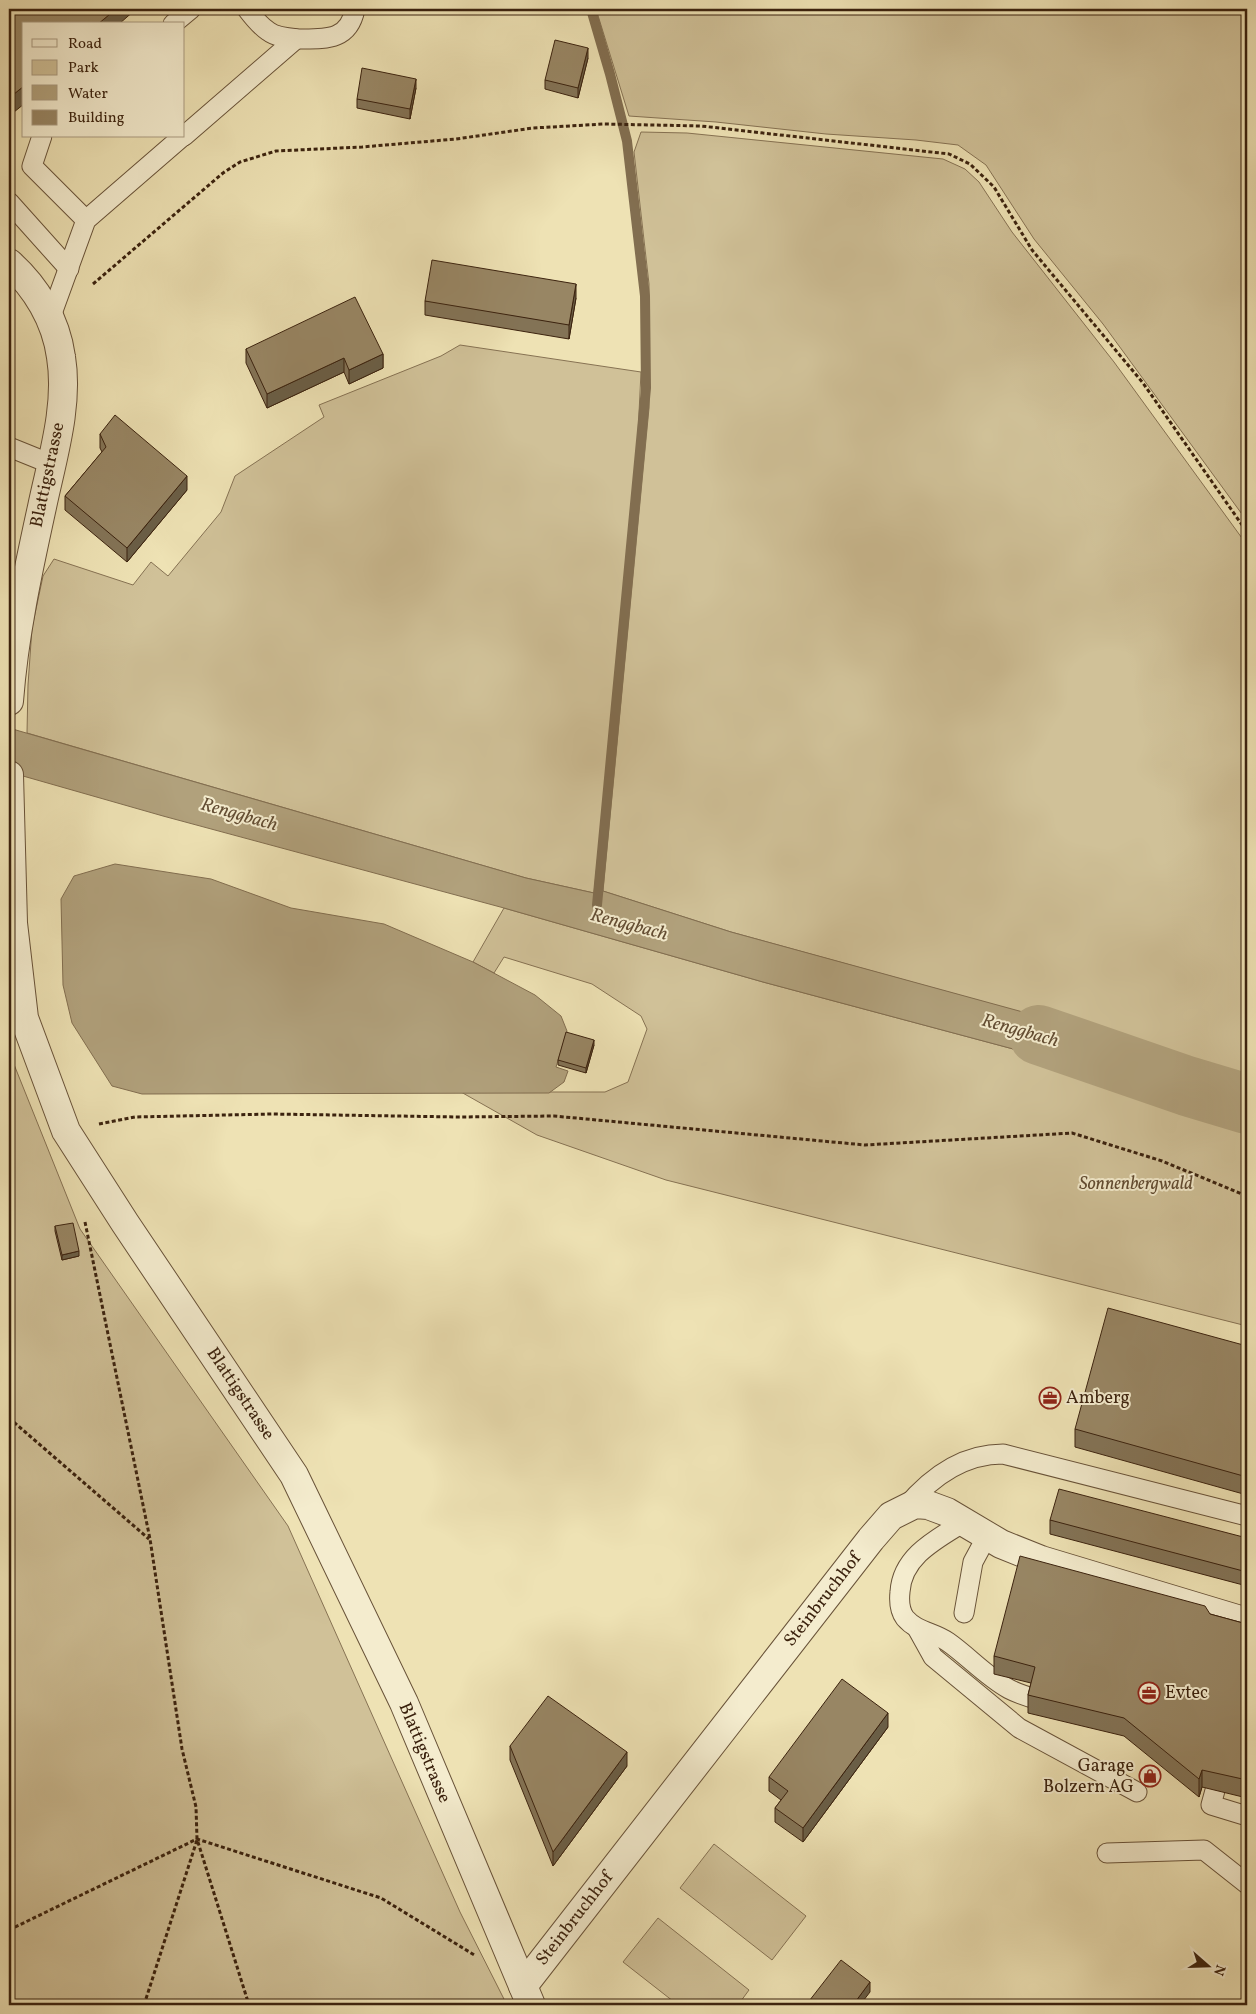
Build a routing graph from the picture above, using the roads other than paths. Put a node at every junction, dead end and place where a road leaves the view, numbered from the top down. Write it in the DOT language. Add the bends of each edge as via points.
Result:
graph roads {
  1 [pos="191,9"];
  2 [pos="246,9"];
  3 [pos="355,9"];
  4 [pos="175,22"];
  5 [pos="296,38"];
  6 [pos="185,134"];
  7 [pos="41,138"];
  8 [pos="181,138"];
  9 [pos="9,202"];
  10 [pos="86,220"];
  11 [pos="9,263"];
  12 [pos="68,269"];
  13 [pos="50,318"];
  14 [pos="9,447"];
  15 [pos="51,464"];
  16 [pos="9,701"];
  17 [pos="9,775"];
  18 [pos="9,798"];
  19 [pos="905,1508"];
  20 [pos="1247,1516"];
  21 [pos="964,1522"];
  22 [pos="987,1536"];
  23 [pos="964,1613"];
  24 [pos="1247,1622"];
  25 [pos="918,1630"];
  26 [pos="1069,1708"];
  27 [pos="1226,1751"];
  28 [pos="1137,1792"];
  29 [pos="1247,1816"];
  30 [pos="1107,1853"];
  31 [pos="1247,1884"];
  32 [pos="527,1995"];
  1 -- 4 [label="lane"];
  2 -- 5 [label="lane" via="269,32"];
  3 -- 5 [label="lane" via="347,27 328,40"];
  5 -- 6 [label="lane"];
  7 -- 10 [label="lane" via="32,166"];
  8 -- 10 [label="lane"];
  9 -- 12 [label="lane"];
  10 -- 12 [label="lane"];
  11 -- 13 [label="street, Blattigstrasse" via="28,282"];
  12 -- 13 [label="lane"];
  13 -- 15 [label="street, Blattigstrasse" via="61,356 63,377"];
  14 -- 15 [label="lane"];
  15 -- 16 [label="street, Blattigstrasse" via="24,585"];
  17 -- 18 [label="street, Blattigstrasse"];
  18 -- 32 [label="street, Blattigstrasse" via="13,923 24,1018 66,1131 294,1475 404,1703"];
  19 -- 20 [label="lane" via="920,1489 957,1465 977,1456 1003,1454"];
  19 -- 21 [label="street" via="916,1504 928,1505"];
  19 -- 32 [label="street, Steinbruchhof" via="891,1516 871,1539"];
  21 -- 22 [label="street"];
  21 -- 25 [label="lane" via="929,1544 907,1569 900,1586 899,1600 905,1617"];
  22 -- 23 [label="lane" via="973,1562"];
  22 -- 24 [label="street" via="1041,1560"];
  25 -- 26 [label="lane" via="946,1641 1007,1688"];
  25 -- 28 [label="lane" via="933,1657 1019,1728"];
  27 -- 29 [label="lane" via="1212,1805"];
  30 -- 31 [label="lane" via="1204,1850"];
}
